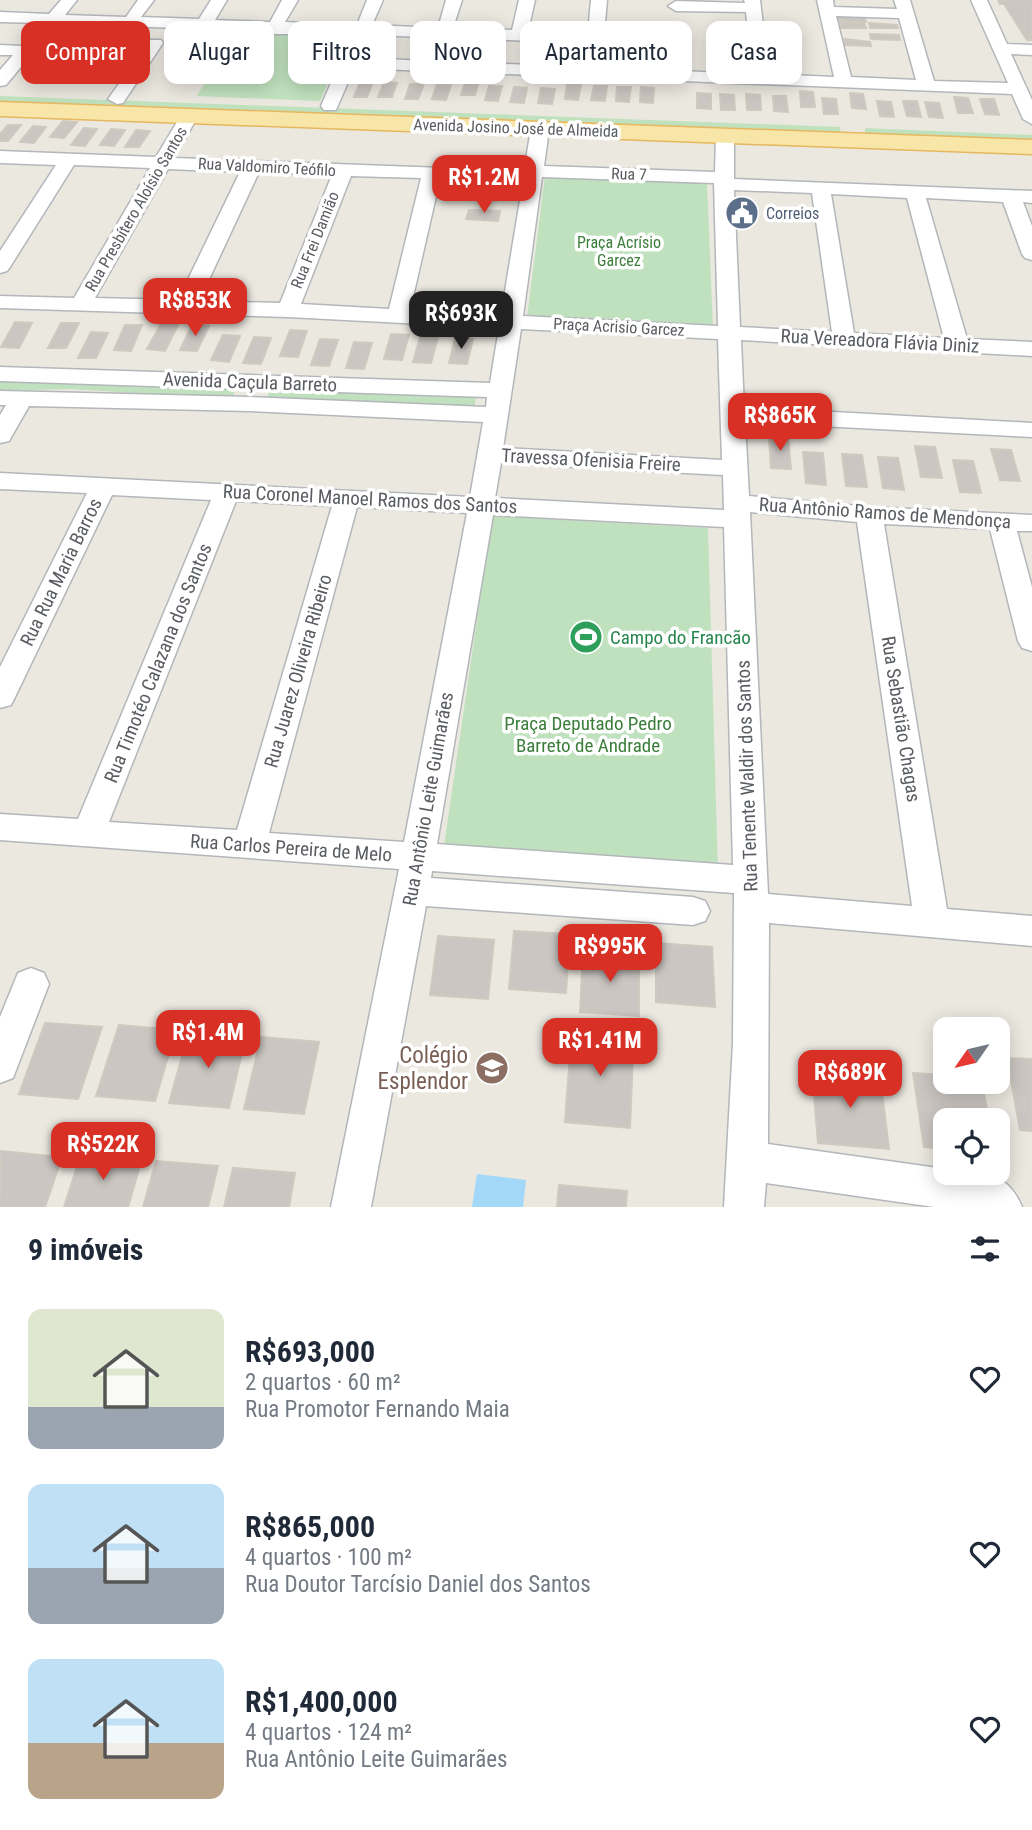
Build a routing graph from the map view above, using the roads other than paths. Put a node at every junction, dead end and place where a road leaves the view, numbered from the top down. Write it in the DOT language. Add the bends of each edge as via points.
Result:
graph roads {
  1 [pos="69,0"];
  2 [pos="146,0"];
  3 [pos="219,0"];
  4 [pos="290,0"];
  5 [pos="375,0"];
  6 [pos="454,0"];
  7 [pos="527,0"];
  8 [pos="599,0"];
  9 [pos="979,0"];
  10 [pos="752,4"];
  11 [pos="826,5"];
  12 [pos="904,7"];
  13 [pos="0,17"];
  14 [pos="52,19"];
  15 [pos="90,21"];
  16 [pos="130,21"];
  17 [pos="206,21"];
  18 [pos="366,21"];
  19 [pos="448,21"];
  20 [pos="597,21"];
  21 [pos="692,28"];
  22 [pos="274,29"];
  23 [pos="288,29"];
  24 [pos="164,32"];
  25 [pos="506,35"];
  26 [pos="519,35"];
  27 [pos="520,48"];
  28 [pos="999,49"];
  29 [pos="0,50"];
  30 [pos="21,50"];
  31 [pos="150,50"];
  32 [pos="1032,50"];
  33 [pos="21,57"];
  34 [pos="396,59"];
  35 [pos="802,80"];
  36 [pos="0,81"];
  37 [pos="844,82"];
  38 [pos="127,84"];
  39 [pos="339,84"];
  40 [pos="926,84"];
  41 [pos="1018,89"];
  42 [pos="0,95"];
  43 [pos="117,99"];
  44 [pos="330,106"];
  45 [pos="0,109"];
  46 [pos="189,116"];
  47 [pos="1032,119"];
  48 [pos="540,129"];
  49 [pos="1032,132"];
  50 [pos="850,133"];
  51 [pos="725,135"];
  52 [pos="1032,147"];
  53 [pos="0,157"];
  54 [pos="69,159"];
  55 [pos="162,162"];
  56 [pos="252,167"];
  57 [pos="343,171"];
  58 [pos="533,174"];
  59 [pos="431,175"];
  60 [pos="723,181"];
  61 [pos="821,189"];
  62 [pos="915,192"];
  63 [pos="1011,196"];
  64 [pos="1032,197"];
  65 [pos="1032,254"];
  66 [pos="0,267"];
  67 [pos="0,302"];
  68 [pos="82,302"];
  69 [pos="186,306"];
  70 [pos="288,310"];
  71 [pos="398,315"];
  72 [pos="509,321"];
  73 [pos="729,333"];
  74 [pos="844,338"];
  75 [pos="957,345"];
  76 [pos="1032,349"];
  77 [pos="0,374"];
  78 [pos="499,390"];
  79 [pos="254,393"];
  80 [pos="11,398"];
  81 [pos="733,414"];
  82 [pos="495,415"];
  83 [pos="1032,430"];
  84 [pos="0,436"];
  85 [pos="488,455"];
  86 [pos="735,468"];
  87 [pos="0,481"];
  88 [pos="103,486"];
  89 [pos="227,492"];
  90 [pos="347,498"];
  91 [pos="479,504"];
  92 [pos="738,511"];
  93 [pos="869,515"];
  94 [pos="1001,521"];
  95 [pos="1032,523"];
  96 [pos="1032,641"];
  97 [pos="0,697"];
  98 [pos="0,827"];
  99 [pos="88,834"];
  100 [pos="248,845"];
  101 [pos="419,857"];
  102 [pos="412,891"];
  103 [pos="751,894"];
  104 [pos="693,911"];
  105 [pos="932,922"];
  106 [pos="1032,931"];
  107 [pos="32,985"];
  108 [pos="0,1066"];
  109 [pos="748,1161"];
  110 [pos="351,1207"];
  111 [pos="744,1207"];
  112 [pos="1002,1207"];
  1 -- 14 [label="street"];
  2 -- 16 [label="street"];
  3 -- 17 [label="street"];
  4 -- 22 [label="street"];
  5 -- 18 [label="street"];
  6 -- 19 [label="street"];
  7 -- 26 [label="street"];
  8 -- 20 [label="street"];
  9 -- 28 [label="street"];
  10 -- 21 [label="street"];
  11 -- 12 [label="street"];
  11 -- 37 [label="street"];
  12 -- 40 [label="street"];
  13 -- 14 [label="street"];
  14 -- 15 [label="street"];
  22 -- 23 [label="street"];
  24 -- 31 [label="street"];
  25 -- 26 [label="street"];
  27 -- 34 [label="street"];
  28 -- 32 [label="street"];
  28 -- 41 [label="street"];
  29 -- 30 [label="street"];
  33 -- 36 [label="street"];
  35 -- 37 [label="street"];
  37 -- 40 [label="street"];
  38 -- 43 [label="street"];
  39 -- 44 [label="street"];
  40 -- 41 [label="street"];
  41 -- 47 [label="street"];
  42 -- 43 [label="main road, Avenida Josino José de Almeida"];
  43 -- 44 [label="main road, Avenida Josino José de Almeida"];
  44 -- 50 [label="main road, Avenida Josino José de Almeida"];
  45 -- 46 [label="main road, Avenida Josino José de Almeida"];
  46 -- 48 [label="main road, Avenida Josino José de Almeida"];
  46 -- 55 [label="street, Rua Presbítero Aloísio Santos"];
  48 -- 51 [label="main road, Avenida Josino José de Almeida"];
  48 -- 58 [label="street, Rua Antônio Leite Guimarães"];
  49 -- 50 [label="main road, Avenida Josino José de Almeida"];
  50 -- 51 [label="main road, Avenida Josino José de Almeida"];
  50 -- 52 [label="main road, Avenida Josino José de Almeida"];
  51 -- 60 [label="street, Rua Tenente Waldir dos Santos"];
  53 -- 54 [label="street, Rua Valdomiro Teófilo"];
  54 -- 55 [label="street, Rua Valdomiro Teófilo"];
  54 -- 66 [label="street"];
  55 -- 56 [label="street, Rua Valdomiro Teófilo"];
  55 -- 68 [label="street, Rua Presbítero Aloísio Santos"];
  56 -- 57 [label="street, Rua Valdomiro Teófilo"];
  56 -- 69 [label="street"];
  57 -- 59 [label="street, Rua Valdomiro Teófilo"];
  57 -- 70 [label="street, Rua Frei Damião"];
  58 -- 59 [label="street, Rua Valdomiro Teófilo"];
  58 -- 60 [label="street, Rua 7"];
  58 -- 72 [label="street, Rua Antônio Leite Guimarães"];
  59 -- 71 [label="street"];
  60 -- 61 [label="street, Rua 7"];
  60 -- 73 [label="street, Rua Tenente Waldir dos Santos"];
  61 -- 62 [label="street, Rua 7"];
  61 -- 74 [label="street"];
  62 -- 63 [label="street, Rua 7"];
  62 -- 75 [label="street"];
  63 -- 64 [label="street, Rua 7"];
  63 -- 65 [label="street"];
  67 -- 68 [label="street, Praça Acrisio Garcez"];
  68 -- 69 [label="street, Praça Acrisio Garcez"];
  69 -- 70 [label="street, Praça Acrisio Garcez"];
  70 -- 71 [label="street, Praça Acrisio Garcez"];
  71 -- 72 [label="street, Praça Acrisio Garcez"];
  72 -- 73 [label="street, Praça Acrisio Garcez"];
  72 -- 78 [label="street, Rua Antônio Leite Guimarães"];
  73 -- 74 [label="street, Rua Vereadora Flávia Diniz"];
  73 -- 81 [label="street, Rua Tenente Waldir dos Santos"];
  74 -- 75 [label="street, Rua Vereadora Flávia Diniz"];
  75 -- 76 [label="street, Rua Vereadora Flávia Diniz"];
  77 -- 79 [label="street, Avenida Caçula Barreto"];
  78 -- 79 [label="street, Avenida Caçula Barreto"];
  78 -- 82 [label="street, Rua Antônio Leite Guimarães"];
  79 -- 80 [label="street, Avenida Caçula Barreto"];
  79 -- 82 [label="street, Avenida Caçula Barreto"];
  80 -- 84 [label="street"];
  81 -- 83 [label="street"];
  81 -- 86 [label="street, Rua Tenente Waldir dos Santos"];
  82 -- 85 [label="street, Rua Antônio Leite Guimarães"];
  85 -- 86 [label="street, Travessa Ofenisia Freire"];
  85 -- 91 [label="street, Rua Antônio Leite Guimarães"];
  86 -- 92 [label="street, Rua Tenente Waldir dos Santos"];
  87 -- 88 [label="street, Rua Coronel Manoel Ramos dos Santos"];
  88 -- 89 [label="street, Rua Coronel Manoel Ramos dos Santos"];
  88 -- 97 [label="street, Rua Rua Maria Barros"];
  89 -- 90 [label="street, Rua Coronel Manoel Ramos dos Santos"];
  89 -- 99 [label="street, Rua Timotéo Calazana dos Santos"];
  90 -- 91 [label="street, Rua Coronel Manoel Ramos dos Santos"];
  90 -- 100 [label="street, Rua Juarez Oliveira Ribeiro"];
  91 -- 92 [label="street, Rua Coronel Manoel Ramos dos Santos"];
  91 -- 101 [label="street, Rua Antônio Leite Guimarães"];
  92 -- 93 [label="street, Rua Antônio Ramos de Mendonça"];
  92 -- 103 [label="street, Rua Tenente Waldir dos Santos"];
  93 -- 94 [label="street, Rua Antônio Ramos de Mendonça"];
  93 -- 105 [label="street, Rua Sebastião Chagas"];
  94 -- 95 [label="street, Rua Antônio Ramos de Mendonça"];
  94 -- 96 [label="street"];
  98 -- 99 [label="street, Rua Carlos Pereira de Melo"];
  99 -- 100 [label="street, Rua Carlos Pereira de Melo"];
  100 -- 101 [label="street, Rua Carlos Pereira de Melo"];
  101 -- 102 [label="street, Rua Antônio Leite Guimarães"];
  101 -- 103 [label="street, Rua Carlos Pereira de Melo"];
  102 -- 104 [label="street"];
  102 -- 110 [label="street, Rua Antônio Leite Guimarães"];
  103 -- 105 [label="street, Rua Carlos Pereira de Melo"];
  103 -- 109 [label="street, Rua Tenente Waldir dos Santos"];
  105 -- 106 [label="street, Rua Carlos Pereira de Melo"];
  107 -- 108 [label="street"];
  109 -- 111 [label="street, Rua Tenente Waldir dos Santos"];
  109 -- 112 [label="street" via="990,1195"];
}
